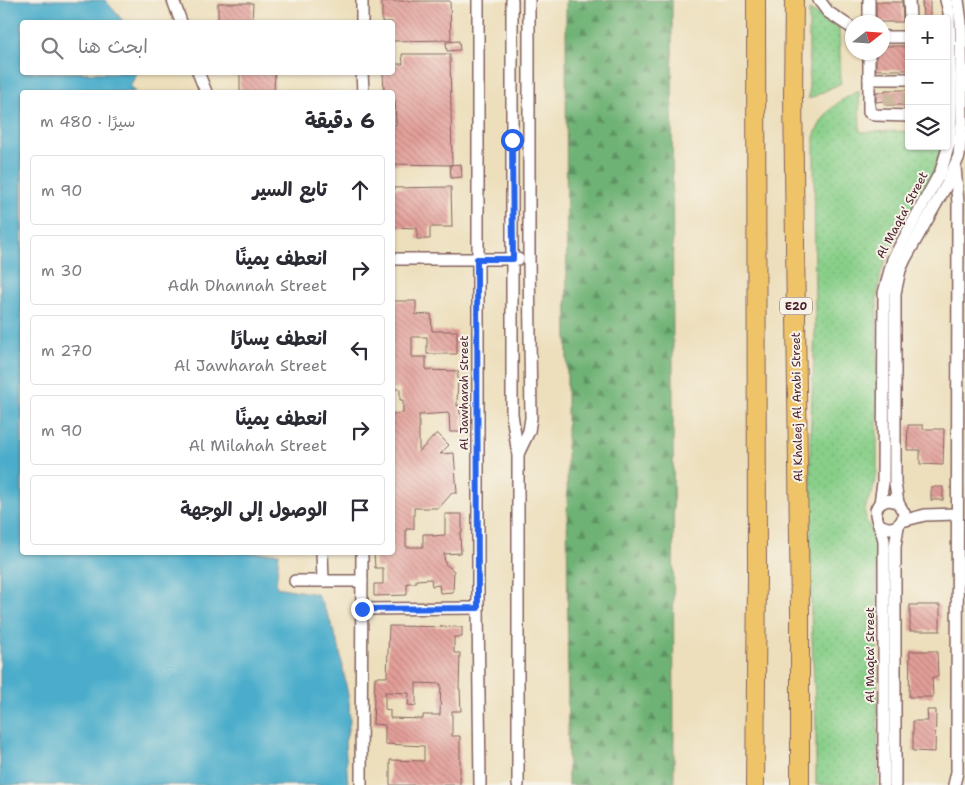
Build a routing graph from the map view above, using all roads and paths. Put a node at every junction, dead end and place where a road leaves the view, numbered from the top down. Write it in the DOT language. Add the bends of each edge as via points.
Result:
graph roads {
  1 [pos="173,0"];
  2 [pos="362,0"];
  3 [pos="478,0"];
  4 [pos="512,0"];
  5 [pos="529,0"];
  6 [pos="756,0"];
  7 [pos="794,0"];
  8 [pos="819,0"];
  9 [pos="869,0"];
  10 [pos="909,0"];
  11 [pos="946,0"];
  12 [pos="958,0"];
  13 [pos="868,15"];
  14 [pos="910,15"];
  15 [pos="947,15"];
  16 [pos="180,20"];
  17 [pos="362,20"];
  18 [pos="845,23"];
  19 [pos="890,37"];
  20 [pos="905,37"];
  21 [pos="869,60"];
  22 [pos="199,75"];
  23 [pos="362,75"];
  24 [pos="869,79"];
  25 [pos="905,83"];
  26 [pos="205,90"];
  27 [pos="363,90"];
  28 [pos="950,105"];
  29 [pos="905,112"];
  30 [pos="963,129"];
  31 [pos="955,167"];
  32 [pos="395,259"];
  33 [pos="477,259"];
  34 [pos="513,259"];
  35 [pos="529,259"];
  36 [pos="512,407"];
  37 [pos="531,412"];
  38 [pos="518,456"];
  39 [pos="880,503"];
  40 [pos="900,506"];
  41 [pos="956,514"];
  42 [pos="924,515"];
  43 [pos="900,524"];
  44 [pos="880,525"];
  45 [pos="322,555"];
  46 [pos="362,555"];
  47 [pos="295,581"];
  48 [pos="323,581"];
  49 [pos="362,581"];
  50 [pos="478,608"];
  51 [pos="362,609"];
  52 [pos="755,783"];
  53 [pos="361,785"];
  54 [pos="480,785"];
  55 [pos="518,785"];
  56 [pos="800,785"];
  57 [pos="884,785"];
  58 [pos="895,785"];
  59 [pos="954,785"];
  1 -- 16 [label="street"];
  2 -- 17 [label="street"];
  3 -- 33 [label="street, Al Jawharah Street"];
  4 -- 34 [label="street"];
  5 -- 35 [label="street"];
  6 -- 52 [label="highway"];
  7 -- 56 [label="highway, Al Khaleej Al Arabi Street / E20"];
  8 -- 18 [label="street" via="828,12"];
  9 -- 13 [label="street"];
  10 -- 14 [label="street"];
  11 -- 15 [label="street, Al Maqta' Street"];
  12 -- 30 [label="street, Al Maqta' Street"];
  19 -- 20 [label="street"];
  21 -- 24 [label="street"];
  22 -- 26 [label="street"];
  23 -- 27 [label="street"];
  24 -- 25 [label="street" via="889,84"];
  24 -- 29 [label="street" via="869,112 872,115 889,110"];
  28 -- 39 [label="street, Al Maqta' Street" via="952,131 945,162 893,259 886,282"];
  30 -- 31 [label="street, Al Maqta' Street"];
  31 -- 40 [label="street, Al Maqta' Street" via="905,259 895,292 895,483"];
  31 -- 41 [label="street" via="958,191"];
  32 -- 33 [label="street"];
  33 -- 34 [label="street"];
  33 -- 50 [label="street, Al Jawharah Street"];
  34 -- 35 [label="street"];
  34 -- 36 [label="street"];
  35 -- 37 [label="street"];
  36 -- 37 [label="street" via="520,421 526,420"];
  36 -- 38 [label="street"];
  37 -- 38 [label="street" via="530,427"];
  38 -- 55 [label="street"];
  39 -- 40 [label="street" via="889,500"];
  39 -- 44 [label="street" via="875,514"];
  40 -- 42 [label="street"];
  40 -- 43 [label="street" via="904,513"];
  41 -- 42 [label="street"];
  41 -- 59 [label="street" via="957,772"];
  42 -- 43 [label="street"];
  43 -- 44 [label="street" via="889,529"];
  43 -- 58 [label="street, Al Maqta' Street" via="895,547"];
  44 -- 57 [label="street, Al Maqta' Street" via="884,541"];
  45 -- 48 [label="street"];
  46 -- 49 [label="street"];
  47 -- 48 [label="street"];
  48 -- 49 [label="street"];
  49 -- 51 [label="street"];
  50 -- 51 [label="street"];
  50 -- 54 [label="street, Al Jawharah Street"];
  51 -- 53 [label="street"];
}
